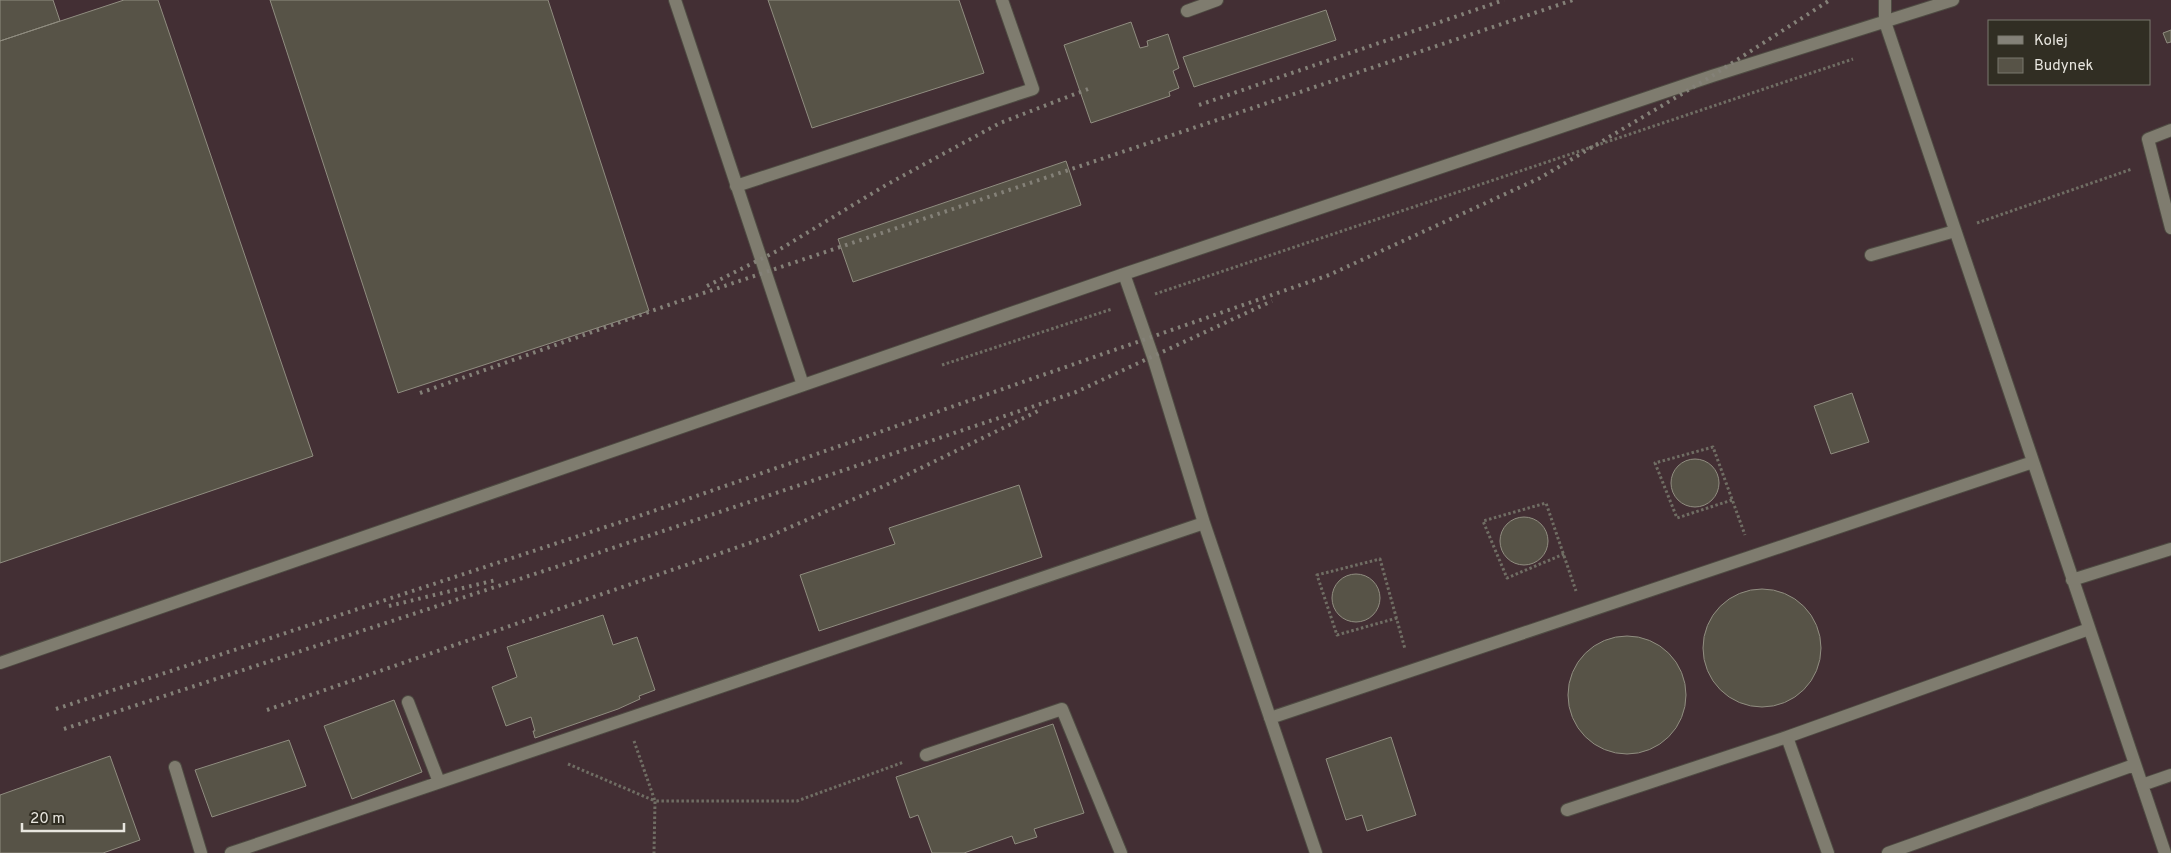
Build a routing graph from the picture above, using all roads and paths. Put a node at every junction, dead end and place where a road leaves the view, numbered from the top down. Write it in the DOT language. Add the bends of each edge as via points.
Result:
graph roads {
  1 [pos="675,0"];
  2 [pos="1002,0"];
  3 [pos="1217,0"];
  4 [pos="1885,0"];
  5 [pos="1953,0"];
  6 [pos="1187,12"];
  7 [pos="1885,22"];
  8 [pos="2171,130"];
  9 [pos="2153,162"];
  10 [pos="736,186"];
  11 [pos="2171,228"];
  12 [pos="1955,231"];
  13 [pos="1871,255"];
  14 [pos="1124,274"];
  15 [pos="803,385"];
  16 [pos="2033,462"];
  17 [pos="1732,500"];
  18 [pos="1204,523"];
  19 [pos="2171,549"];
  20 [pos="1564,554"];
  21 [pos="1752,557"];
  22 [pos="2072,580"];
  23 [pos="1583,613"];
  24 [pos="1396,618"];
  25 [pos="2089,629"];
  26 [pos="0,663"];
  27 [pos="1411,671"];
  28 [pos="408,702"];
  29 [pos="1270,718"];
  30 [pos="626,719"];
  31 [pos="1787,737"];
  32 [pos="534,750"];
  33 [pos="926,754"];
  34 [pos="2134,765"];
  35 [pos="175,767"];
  36 [pos="2171,775"];
  37 [pos="440,782"];
  38 [pos="2142,785"];
  39 [pos="656,801"];
  40 [pos="1567,810"];
  41 [pos="201,853"];
  42 [pos="231,853"];
  43 [pos="654,853"];
  44 [pos="1121,853"];
  45 [pos="1316,853"];
  46 [pos="1828,853"];
  47 [pos="1888,853"];
  48 [pos="2164,853"];
  1 -- 10 [label="lane"];
  2 -- 10 [label="lane" via="1033,89"];
  3 -- 6 [label="lane"];
  4 -- 7 [label="lane"];
  5 -- 7 [label="lane"];
  7 -- 12 [label="lane"];
  7 -- 14 [label="lane" via="1712,76"];
  8 -- 9 [label="lane" via="2148,140"];
  9 -- 11 [label="lane"];
  9 -- 12 [label="path"];
  10 -- 15 [label="lane"];
  12 -- 13 [label="lane"];
  12 -- 16 [label="lane"];
  14 -- 15 [label="lane"];
  14 -- 18 [label="lane" via="1153,356"];
  15 -- 26 [label="lane"];
  16 -- 21 [label="lane"];
  16 -- 22 [label="lane"];
  17 -- 17 [label="path" via="1713,447 1655,463 1677,518"];
  17 -- 21 [label="path"];
  18 -- 29 [label="lane"];
  18 -- 30 [label="lane"];
  19 -- 22 [label="lane"];
  20 -- 20 [label="path" via="1546,503 1483,521 1507,578"];
  20 -- 23 [label="path"];
  21 -- 23 [label="lane"];
  22 -- 25 [label="lane"];
  23 -- 27 [label="lane"];
  24 -- 24 [label="path" via="1380,559 1317,575 1337,635"];
  24 -- 27 [label="path"];
  25 -- 31 [label="lane"];
  25 -- 34 [label="lane"];
  27 -- 29 [label="lane"];
  28 -- 37 [label="lane"];
  29 -- 45 [label="lane"];
  30 -- 32 [label="lane"];
  30 -- 39 [label="path"];
  31 -- 40 [label="lane"];
  31 -- 46 [label="lane"];
  32 -- 37 [label="lane"];
  32 -- 39 [label="path"];
  33 -- 39 [label="path" via="797,801"];
  33 -- 44 [label="lane" via="1062,709"];
  34 -- 38 [label="lane"];
  34 -- 47 [label="lane"];
  35 -- 41 [label="lane"];
  36 -- 38 [label="lane"];
  37 -- 42 [label="lane"];
  38 -- 48 [label="lane"];
  39 -- 43 [label="path"];
}
